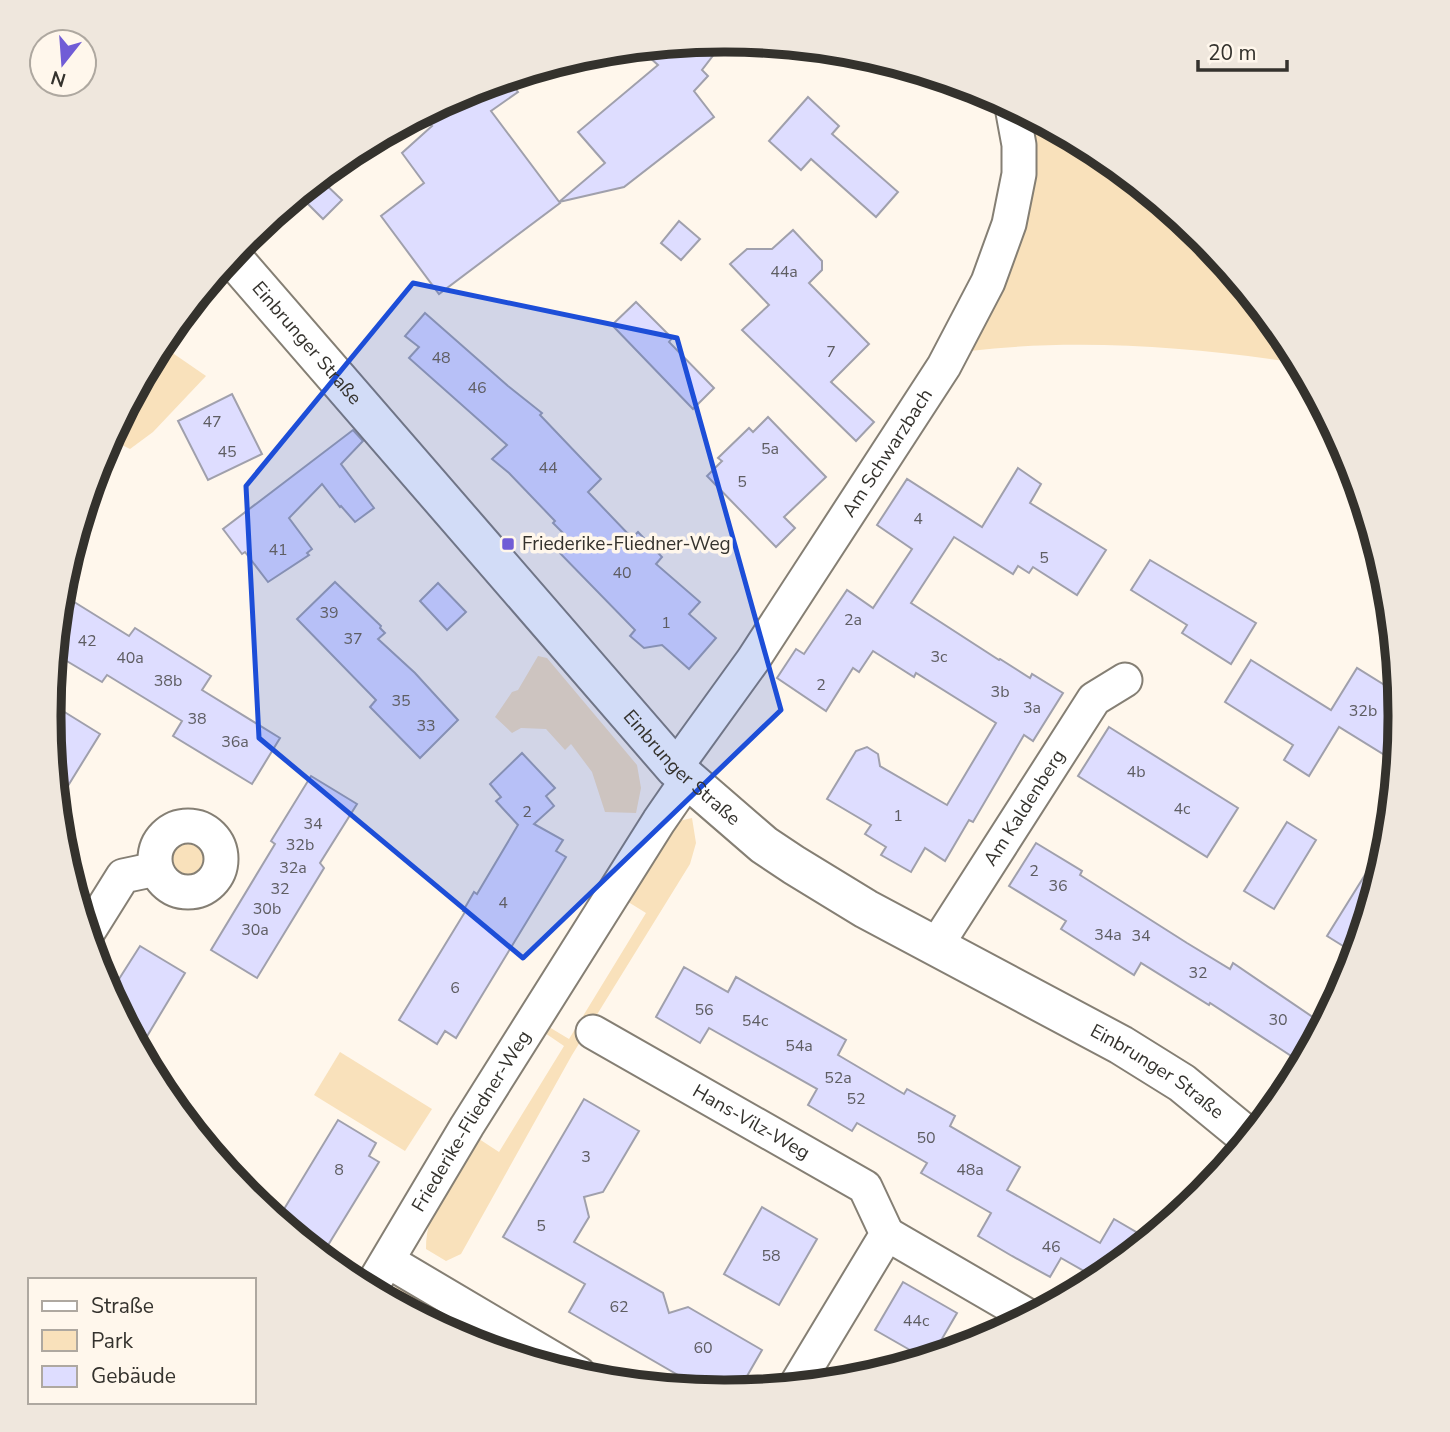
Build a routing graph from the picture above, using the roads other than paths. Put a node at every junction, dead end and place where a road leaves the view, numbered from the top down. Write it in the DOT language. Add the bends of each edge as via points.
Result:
graph roads {
  1 [pos="1014,119"];
  2 [pos="239,265"];
  3 [pos="1125,680"];
  4 [pos="681,774"];
  5 [pos="156,869"];
  6 [pos="95,921"];
  7 [pos="936,946"];
  8 [pos="593,1032"];
  9 [pos="1241,1132"];
  10 [pos="887,1234"];
  11 [pos="388,1261"];
  12 [pos="376,1280"];
  13 [pos="1018,1311"];
  14 [pos="547,1355"];
  15 [pos="802,1375"];
  1 -- 4 [label="street, Am Schwarzbach" via="1019,174 1009,224 988,282 944,366"];
  2 -- 4 [label="street, Einbrunger Straße"];
  3 -- 7 [label="street, Am Kaldenberg" via="1094,699"];
  4 -- 7 [label="street, Einbrunger Straße" via="764,845 866,909"];
  4 -- 11 [label="street, Friederike-Fliedner-Weg" via="659,821 467,1126"];
  5 -- 6 [label="street" via="123,876"];
  7 -- 9 [label="street, Einbrunger Straße" via="1121,1045 1182,1083"];
  8 -- 10 [label="street, Hans-Vilz-Weg" via="865,1187"];
  10 -- 13 [label="street"];
  10 -- 15 [label="street"];
  11 -- 12 [label="street, Friederike-Fliedner-Weg"];
  11 -- 14 [label="street"];
}
